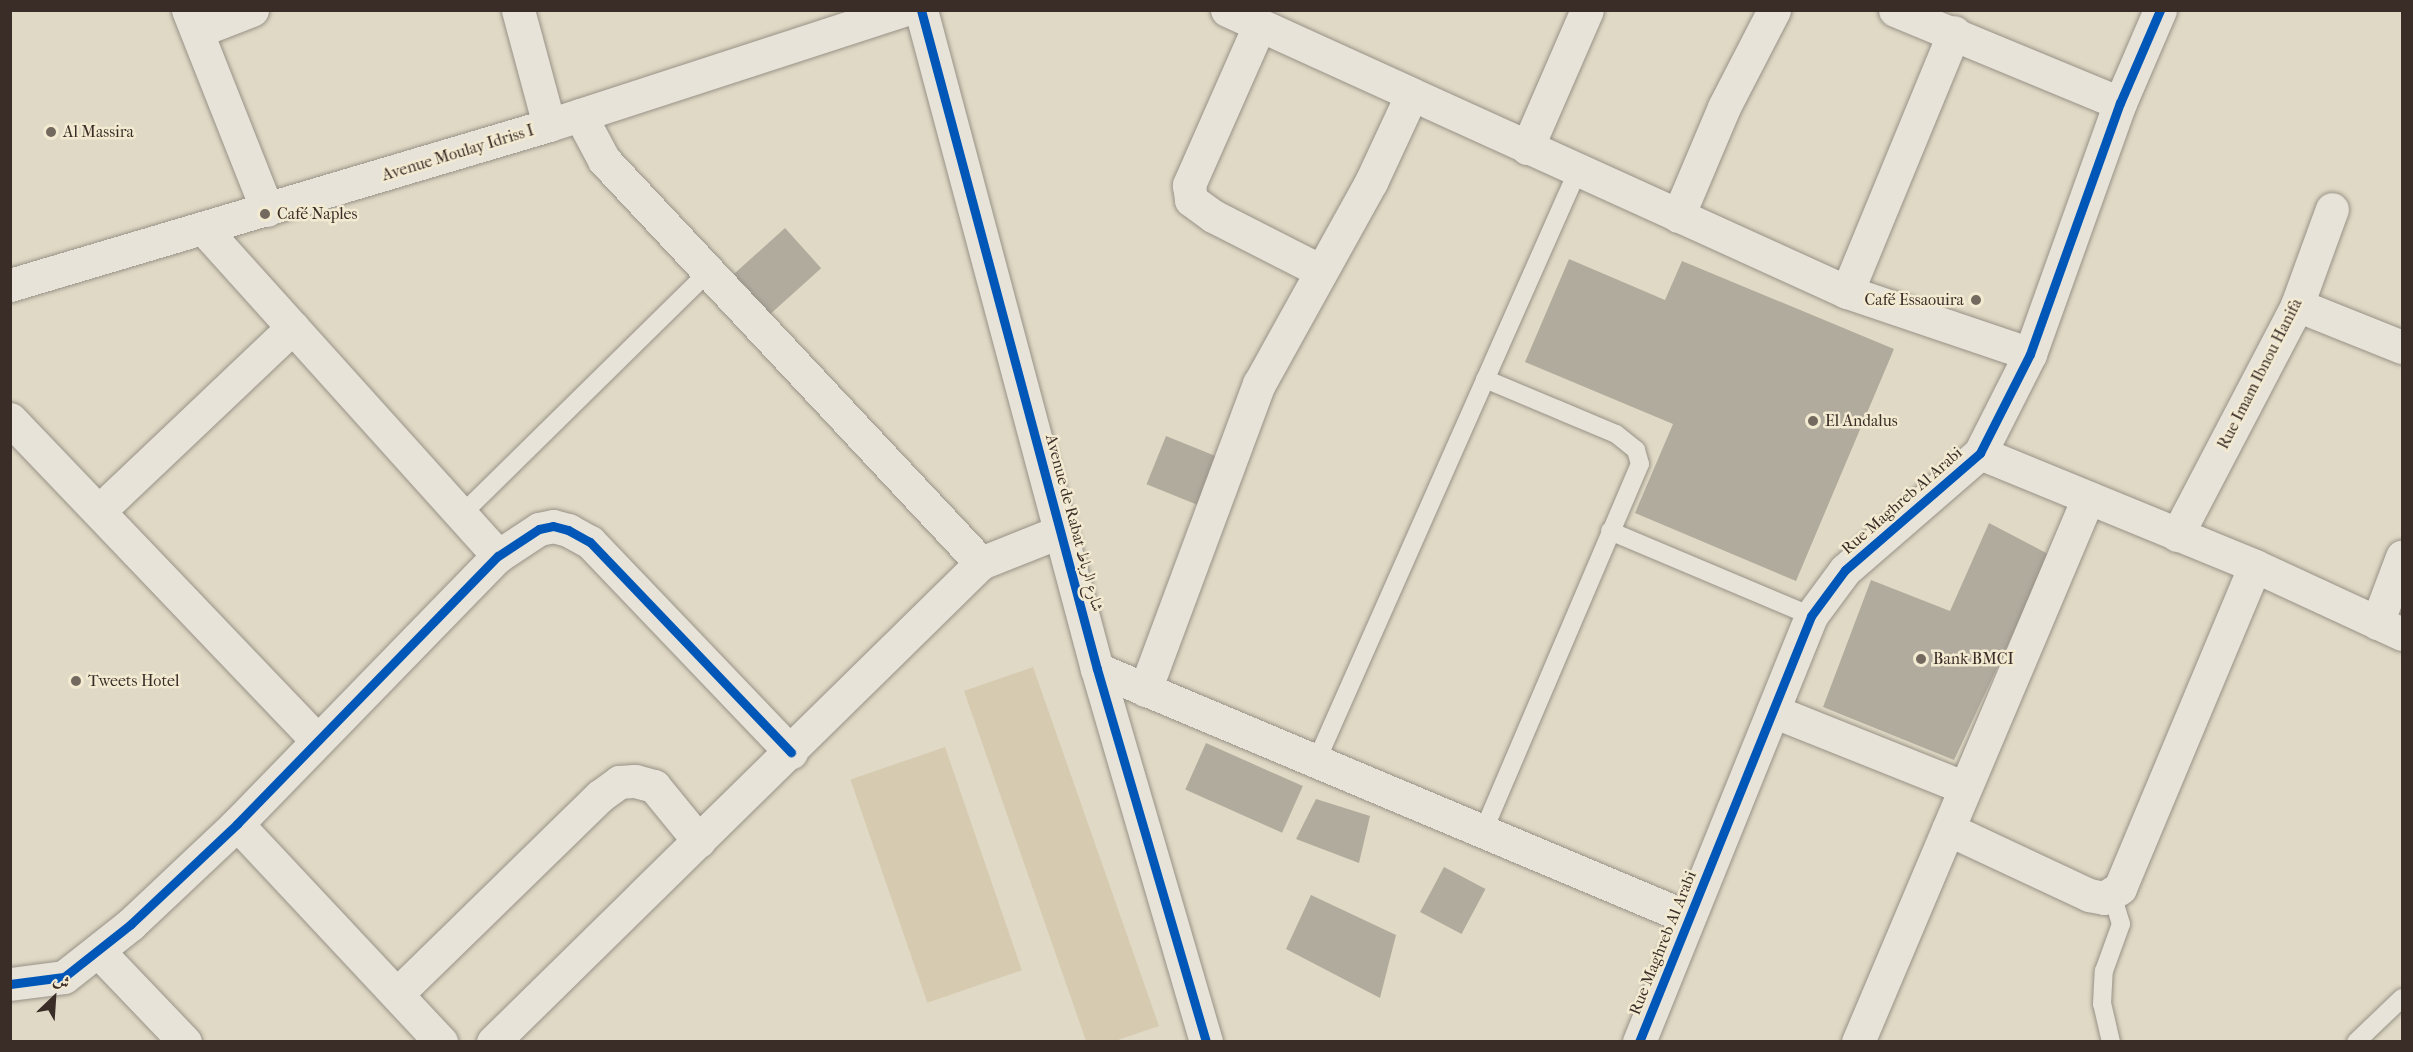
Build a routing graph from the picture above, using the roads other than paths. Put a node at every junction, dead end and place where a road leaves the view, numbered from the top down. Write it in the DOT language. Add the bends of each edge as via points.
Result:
graph roads {
  1 [pos="252,10"];
  2 [pos="518,10"];
  3 [pos="902,10"];
  4 [pos="921,10"];
  5 [pos="1227,10"];
  6 [pos="1587,10"];
  7 [pos="1774,10"];
  8 [pos="1895,10"];
  9 [pos="2160,10"];
  10 [pos="193,21"];
  11 [pos="1259,26"];
  12 [pos="1954,32"];
  13 [pos="1411,96"];
  14 [pos="2120,103"];
  15 [pos="580,115"];
  16 [pos="549,125"];
  17 [pos="1527,148"];
  18 [pos="1578,170"];
  19 [pos="2331,209"];
  20 [pos="267,210"];
  21 [pos="1678,216"];
  22 [pos="204,229"];
  23 [pos="1319,270"];
  24 [pos="708,272"];
  25 [pos="10,285"];
  26 [pos="1847,292"];
  27 [pos="2296,305"];
  28 [pos="293,327"];
  29 [pos="2403,347"];
  30 [pos="2030,354"];
  31 [pos="1485,379"];
  32 [pos="10,419"];
  33 [pos="1980,453"];
  34 [pos="2088,498"];
  35 [pos="99,511"];
  36 [pos="461,515"];
  37 [pos="1061,531"];
  38 [pos="1610,531"];
  39 [pos="2177,535"];
  40 [pos="498,556"];
  41 [pos="2403,557"];
  42 [pos="981,563"];
  43 [pos="2255,566"];
  44 [pos="1811,616"];
  45 [pos="2390,629"];
  46 [pos="1097,669"];
  47 [pos="1145,690"];
  48 [pos="1773,711"];
  49 [pos="317,740"];
  50 [pos="791,752"];
  51 [pos="1316,762"];
  52 [pos="1963,788"];
  53 [pos="237,824"];
  54 [pos="1947,829"];
  55 [pos="1483,832"];
  56 [pos="699,841"];
  57 [pos="2112,894"];
  58 [pos="1689,918"];
  59 [pos="98,951"];
  60 [pos="10,984"];
  61 [pos="397,994"];
  62 [pos="2403,998"];
  63 [pos="185,1041"];
  64 [pos="441,1041"];
  65 [pos="493,1041"];
  66 [pos="1206,1041"];
  67 [pos="1639,1041"];
  68 [pos="1858,1041"];
  69 [pos="2111,1041"];
  70 [pos="2355,1041"];
  1 -- 10 [label="street"];
  2 -- 16 [label="street"];
  3 -- 15 [label="street, Avenue Moulay Idriss I"];
  4 -- 37 [label="street, Avenue de Rabat شارع الرباط"];
  5 -- 11 [label="street"];
  6 -- 17 [label="street"];
  7 -- 21 [label="street" via="1724,107"];
  8 -- 12 [label="street"];
  9 -- 14 [label="street, Rue Maghreb Al Arabi"];
  10 -- 20 [label="street"];
  11 -- 13 [label="street"];
  11 -- 23 [label="street" via="1190,185 1191,200 1213,216"];
  12 -- 14 [label="street"];
  12 -- 26 [label="street"];
  13 -- 17 [label="street"];
  13 -- 23 [label="street" via="1371,182"];
  14 -- 30 [label="street, Rue Maghreb Al Arabi"];
  15 -- 16 [label="street, Avenue Moulay Idriss I"];
  15 -- 24 [label="street" via="604,160"];
  16 -- 20 [label="street, Avenue Moulay Idriss I"];
  17 -- 18 [label="street"];
  18 -- 21 [label="street"];
  18 -- 31 [label="lane"];
  19 -- 27 [label="street, Rue Imam Ibnou Hanifa"];
  20 -- 22 [label="street, Avenue Moulay Idriss I"];
  21 -- 26 [label="street"];
  22 -- 25 [label="street, Avenue Moulay Idriss I"];
  22 -- 28 [label="street"];
  23 -- 47 [label="street" via="1259,384"];
  24 -- 36 [label="lane"];
  24 -- 42 [label="street"];
  26 -- 30 [label="street"];
  27 -- 29 [label="street"];
  27 -- 39 [label="street, Rue Imam Ibnou Hanifa"];
  28 -- 35 [label="street"];
  28 -- 36 [label="street"];
  30 -- 33 [label="street, Rue Maghreb Al Arabi"];
  31 -- 38 [label="lane" via="1616,434 1636,450 1640,464 1635,483"];
  31 -- 51 [label="lane"];
  32 -- 35 [label="street"];
  33 -- 34 [label="street"];
  33 -- 44 [label="street, Rue Maghreb Al Arabi" via="1845,570"];
  34 -- 39 [label="street"];
  34 -- 52 [label="street"];
  35 -- 49 [label="street"];
  36 -- 40 [label="street"];
  37 -- 42 [label="street"];
  37 -- 46 [label="street, Avenue de Rabat شارع الرباط"];
  38 -- 44 [label="lane"];
  38 -- 55 [label="lane"];
  39 -- 43 [label="street"];
  40 -- 49 [label="street"];
  40 -- 50 [label="street" via="539,529 553,526 590,542"];
  41 -- 45 [label="street"];
  42 -- 50 [label="street"];
  43 -- 45 [label="street"];
  43 -- 57 [label="street" via="2130,868 2120,888"];
  44 -- 48 [label="street, Rue Maghreb Al Arabi"];
  46 -- 47 [label="street"];
  46 -- 66 [label="street, Avenue de Rabat شارع الرباط"];
  47 -- 51 [label="street"];
  48 -- 52 [label="street"];
  48 -- 58 [label="street, Rue Maghreb Al Arabi"];
  49 -- 53 [label="street"];
  50 -- 56 [label="street"];
  51 -- 55 [label="street"];
  52 -- 54 [label="street"];
  53 -- 59 [label="street"];
  53 -- 61 [label="street"];
  54 -- 57 [label="street" via="2089,895 2104,898"];
  54 -- 68 [label="street"];
  55 -- 58 [label="street"];
  56 -- 61 [label="street" via="654,786 634,781 620,783 600,796"];
  56 -- 65 [label="street"];
  57 -- 69 [label="lane" via="2121,924 2104,971 2103,1004"];
  58 -- 67 [label="street, Rue Maghreb Al Arabi"];
  59 -- 60 [label="street" via="64,977"];
  59 -- 63 [label="street"];
  61 -- 64 [label="street"];
  62 -- 70 [label="lane"];
}
